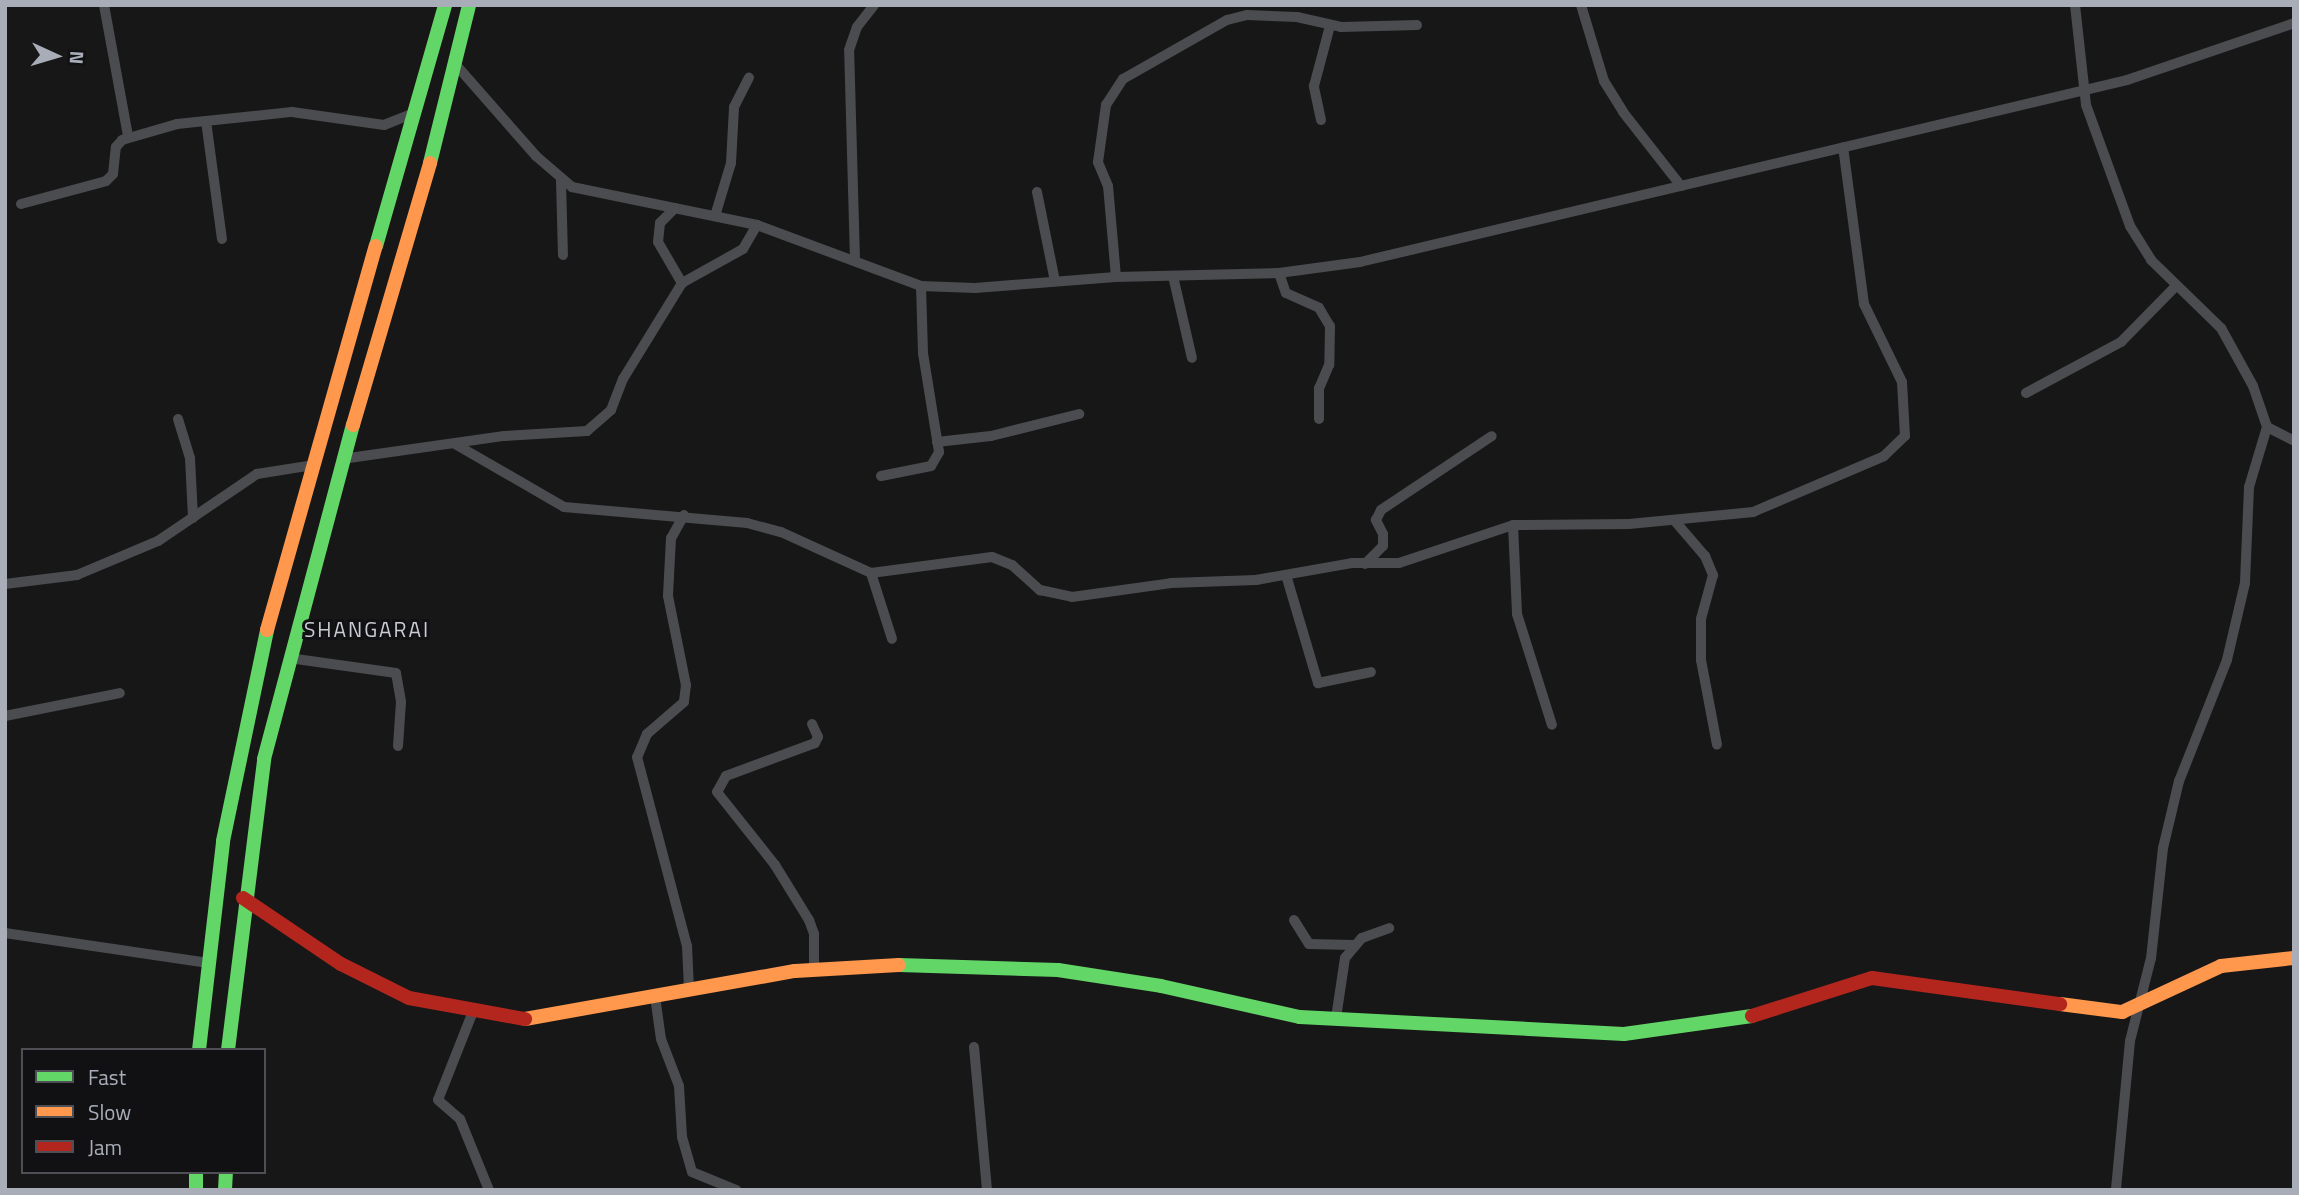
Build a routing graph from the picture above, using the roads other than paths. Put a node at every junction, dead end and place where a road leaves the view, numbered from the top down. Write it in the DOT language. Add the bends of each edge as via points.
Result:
graph roads {
  1 [pos="104,5"];
  2 [pos="445,5"];
  3 [pos="469,5"];
  4 [pos="874,5"];
  5 [pos="1581,5"];
  6 [pos="2075,5"];
  7 [pos="2294,23"];
  8 [pos="1417,25"];
  9 [pos="1330,26"];
  10 [pos="457,66"];
  11 [pos="749,78"];
  12 [pos="2082,88"];
  13 [pos="417,111"];
  14 [pos="1321,120"];
  15 [pos="206,121"];
  16 [pos="128,136"];
  17 [pos="1843,146"];
  18 [pos="561,180"];
  19 [pos="1681,186"];
  20 [pos="1037,192"];
  21 [pos="388,203"];
  22 [pos="21,204"];
  23 [pos="675,208"];
  24 [pos="418,213"];
  25 [pos="715,216"];
  26 [pos="757,225"];
  27 [pos="222,239"];
  28 [pos="563,255"];
  29 [pos="855,260"];
  30 [pos="367,267"];
  31 [pos="1279,273"];
  32 [pos="1173,276"];
  33 [pos="396,277"];
  34 [pos="1116,277"];
  35 [pos="1055,281"];
  36 [pos="682,284"];
  37 [pos="922,285"];
  38 [pos="2176,286"];
  39 [pos="1192,358"];
  40 [pos="2026,393"];
  41 [pos="1079,414"];
  42 [pos="178,419"];
  43 [pos="1319,419"];
  44 [pos="2267,427"];
  45 [pos="1492,436"];
  46 [pos="2294,441"];
  47 [pos="937,442"];
  48 [pos="455,444"];
  49 [pos="342,459"];
  50 [pos="314,465"];
  51 [pos="881,476"];
  52 [pos="684,515"];
  53 [pos="193,518"];
  54 [pos="1674,520"];
  55 [pos="1513,525"];
  56 [pos="1365,564"];
  57 [pos="870,573"];
  58 [pos="1286,575"];
  59 [pos="5,584"];
  60 [pos="892,639"];
  61 [pos="289,658"];
  62 [pos="1371,672"];
  63 [pos="120,693"];
  64 [pos="5,716"];
  65 [pos="812,723"];
  66 [pos="1552,725"];
  67 [pos="1717,745"];
  68 [pos="398,746"];
  69 [pos="243,898"];
  70 [pos="1294,920"];
  71 [pos="1389,928"];
  72 [pos="5,933"];
  73 [pos="1353,945"];
  74 [pos="2294,958"];
  75 [pos="207,963"];
  76 [pos="814,969"];
  77 [pos="689,989"];
  78 [pos="655,996"];
  79 [pos="2138,1007"];
  80 [pos="472,1014"];
  81 [pos="1336,1018"];
  82 [pos="974,1046"];
  83 [pos="199,1048"];
  84 [pos="228,1048"];
  85 [pos="489,1190"];
  86 [pos="736,1190"];
  87 [pos="987,1190"];
  88 [pos="2116,1190"];
  1 -- 16 [label="street"];
  2 -- 13 [label="main road"];
  3 -- 10 [label="main road"];
  4 -- 29 [label="street" via="857,27 849,50"];
  5 -- 19 [label="street" via="1604,81"];
  6 -- 12 [label="street"];
  7 -- 12 [label="street" via="2175,67"];
  8 -- 9 [label="street"];
  9 -- 14 [label="street" via="1314,86"];
  9 -- 34 [label="street" via="1275,15 1235,18 1123,79 1106,105 1098,162 1108,186"];
  10 -- 18 [label="street"];
  10 -- 24 [label="main road"];
  11 -- 25 [label="street" via="734,107 732,163"];
  12 -- 17 [label="street"];
  12 -- 38 [label="street" via="2117,197 2138,243"];
  13 -- 15 [label="street" via="384,125 292,112"];
  13 -- 21 [label="main road"];
  15 -- 16 [label="street"];
  15 -- 27 [label="street"];
  16 -- 22 [label="street" via="116,147 114,170 106,181"];
  17 -- 19 [label="street"];
  17 -- 54 [label="street" via="1864,303 1902,382 1905,436 1884,456 1825,477 1764,508"];
  18 -- 23 [label="street" via="589,194"];
  18 -- 28 [label="street"];
  19 -- 31 [label="street" via="1360,262"];
  20 -- 35 [label="street"];
  21 -- 24 [label="main road"];
  21 -- 30 [label="main road"];
  23 -- 25 [label="street"];
  23 -- 36 [label="street" via="660,223 657,242"];
  24 -- 33 [label="main road"];
  25 -- 26 [label="street"];
  26 -- 29 [label="street"];
  26 -- 36 [label="street" via="743,249"];
  29 -- 37 [label="street"];
  30 -- 33 [label="main road"];
  30 -- 50 [label="main road"];
  31 -- 32 [label="street"];
  31 -- 43 [label="street" via="1286,293 1319,308 1330,326 1329,365 1319,388"];
  32 -- 34 [label="street"];
  32 -- 39 [label="street"];
  33 -- 49 [label="main road"];
  34 -- 35 [label="street"];
  35 -- 37 [label="street" via="975,288"];
  36 -- 48 [label="street" via="623,379 611,410 592,428 582,433 504,436"];
  37 -- 47 [label="street" via="923,353"];
  38 -- 40 [label="street" via="2121,341"];
  38 -- 44 [label="street" via="2227,337 2253,386"];
  41 -- 47 [label="street" via="991,436"];
  42 -- 53 [label="street" via="190,458"];
  44 -- 46 [label="street"];
  44 -- 79 [label="street" via="2249,487 2242,599 2217,692 2175,795 2163,848 2151,958"];
  45 -- 56 [label="street" via="1381,510 1376,520 1383,546"];
  47 -- 51 [label="street" via="939,452 931,466"];
  48 -- 49 [label="street"];
  48 -- 52 [label="street" via="557,505"];
  49 -- 61 [label="main road"];
  50 -- 53 [label="street" via="257,474"];
  50 -- 75 [label="main road" via="243,729"];
  52 -- 57 [label="street" via="765,527"];
  52 -- 77 [label="street" via="671,538 668,596 686,685 684,702 647,734 637,757 687,946"];
  53 -- 59 [label="street" via="147,547 77,575"];
  54 -- 55 [label="street"];
  54 -- 67 [label="street" via="1705,556 1713,575 1701,619 1700,660"];
  55 -- 56 [label="street" via="1411,561"];
  55 -- 66 [label="street" via="1517,614"];
  56 -- 58 [label="street"];
  57 -- 58 [label="street" via="992,557 1012,565 1040,590 1072,597 1171,583"];
  57 -- 60 [label="street"];
  58 -- 62 [label="street" via="1318,683"];
  61 -- 68 [label="street" via="396,673 401,702"];
  61 -- 69 [label="main road" via="264,759"];
  63 -- 64 [label="street"];
  65 -- 76 [label="street" via="818,737 815,743 734,772 720,781 717,792 775,865 809,920 814,934"];
  69 -- 80 [label="main road" via="341,964 400,994"];
  69 -- 84 [label="main road"];
  70 -- 73 [label="street" via="1309,944"];
  71 -- 73 [label="street"];
  72 -- 75 [label="street"];
  73 -- 81 [label="street" via="1340,976"];
  74 -- 79 [label="main road" via="2221,966"];
  75 -- 83 [label="main road"];
  76 -- 77 [label="main road"];
  76 -- 81 [label="main road" via="916,964 1058,970 1161,986 1280,1014"];
  77 -- 78 [label="main road"];
  78 -- 80 [label="main road" via="546,1018"];
  78 -- 86 [label="street" via="662,1039 679,1086 682,1137 692,1172"];
  79 -- 81 [label="main road" via="2110,1012 1872,978 1765,1014 1650,1032 1590,1035"];
  79 -- 88 [label="street" via="2118,1140"];
  80 -- 85 [label="street" via="438,1100 460,1119"];
  82 -- 87 [label="street"];
}
